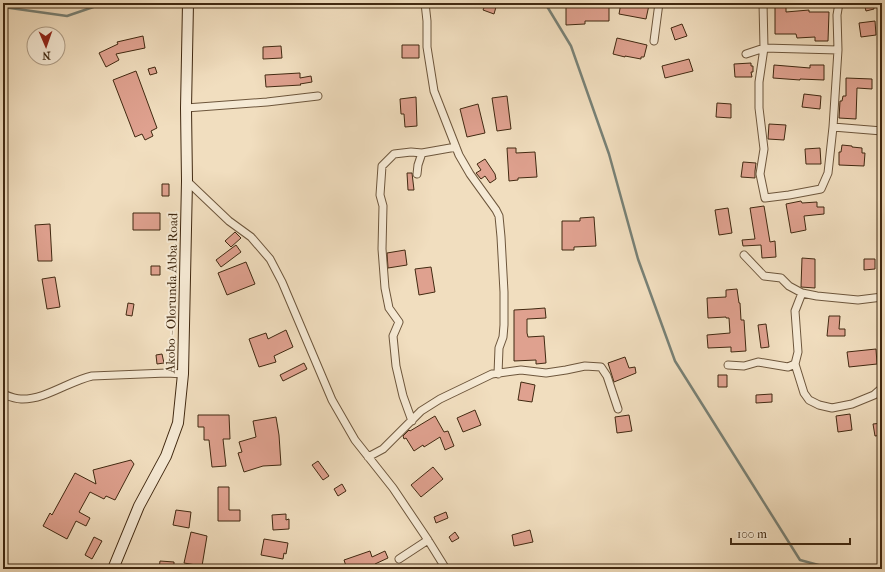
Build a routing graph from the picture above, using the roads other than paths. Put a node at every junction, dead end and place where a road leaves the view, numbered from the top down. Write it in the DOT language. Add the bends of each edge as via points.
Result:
graph roads {
  1 [pos="188,3"];
  2 [pos="425,3"];
  3 [pos="659,3"];
  4 [pos="763,3"];
  5 [pos="839,3"];
  6 [pos="654,41"];
  7 [pos="764,48"];
  8 [pos="838,50"];
  9 [pos="746,54"];
  10 [pos="318,96"];
  11 [pos="186,108"];
  12 [pos="833,127"];
  13 [pos="882,131"];
  14 [pos="456,147"];
  15 [pos="422,153"];
  16 [pos="417,174"];
  17 [pos="187,181"];
  18 [pos="744,255"];
  19 [pos="802,293"];
  20 [pos="882,297"];
  21 [pos="795,364"];
  22 [pos="728,365"];
  23 [pos="183,374"];
  24 [pos="498,374"];
  25 [pos="882,388"];
  26 [pos="3,394"];
  27 [pos="618,409"];
  28 [pos="412,421"];
  29 [pos="368,457"];
  30 [pos="428,540"];
  31 [pos="399,559"];
  32 [pos="113,569"];
  33 [pos="446,569"];
  1 -- 11 [label="main road, Akobo - Olorunda Abba Road"];
  2 -- 14 [label="street" via="427,47 434,92"];
  3 -- 6 [label="street"];
  4 -- 7 [label="street"];
  5 -- 8 [label="street"];
  7 -- 8 [label="street"];
  7 -- 9 [label="street"];
  7 -- 12 [label="street" via="758,108 764,149 760,174 765,198 821,189 828,173"];
  8 -- 12 [label="street"];
  10 -- 11 [label="street"];
  11 -- 17 [label="main road, Akobo - Olorunda Abba Road"];
  12 -- 13 [label="street"];
  14 -- 15 [label="street"];
  14 -- 24 [label="street" via="470,174 499,216 504,325"];
  15 -- 16 [label="street"];
  15 -- 28 [label="street" via="394,154 382,166 380,195 383,206 382,249 385,288 389,308 399,322 393,336 396,366"];
  17 -- 23 [label="main road, Akobo - Olorunda Abba Road"];
  17 -- 29 [label="street" via="228,221 251,237 270,259 332,400"];
  18 -- 19 [label="street" via="764,276 781,278"];
  19 -- 20 [label="street" via="858,300"];
  19 -- 21 [label="street" via="795,311 798,352"];
  21 -- 22 [label="street" via="788,367 758,362 744,366"];
  21 -- 25 [label="street" via="804,393 809,400 819,405 832,408 852,404 874,395"];
  23 -- 26 [label="street" via="92,376 38,398 20,399"];
  23 -- 32 [label="main road, Akobo - Olorunda Abba Road" via="178,423 166,456 139,506"];
  24 -- 27 [label="street" via="520,370 546,373 585,366 601,367"];
  24 -- 28 [label="street" via="492,374 440,399 421,411"];
  28 -- 29 [label="street" via="382,449"];
  29 -- 30 [label="street" via="393,488"];
  30 -- 31 [label="street"];
  30 -- 33 [label="street"];
}
